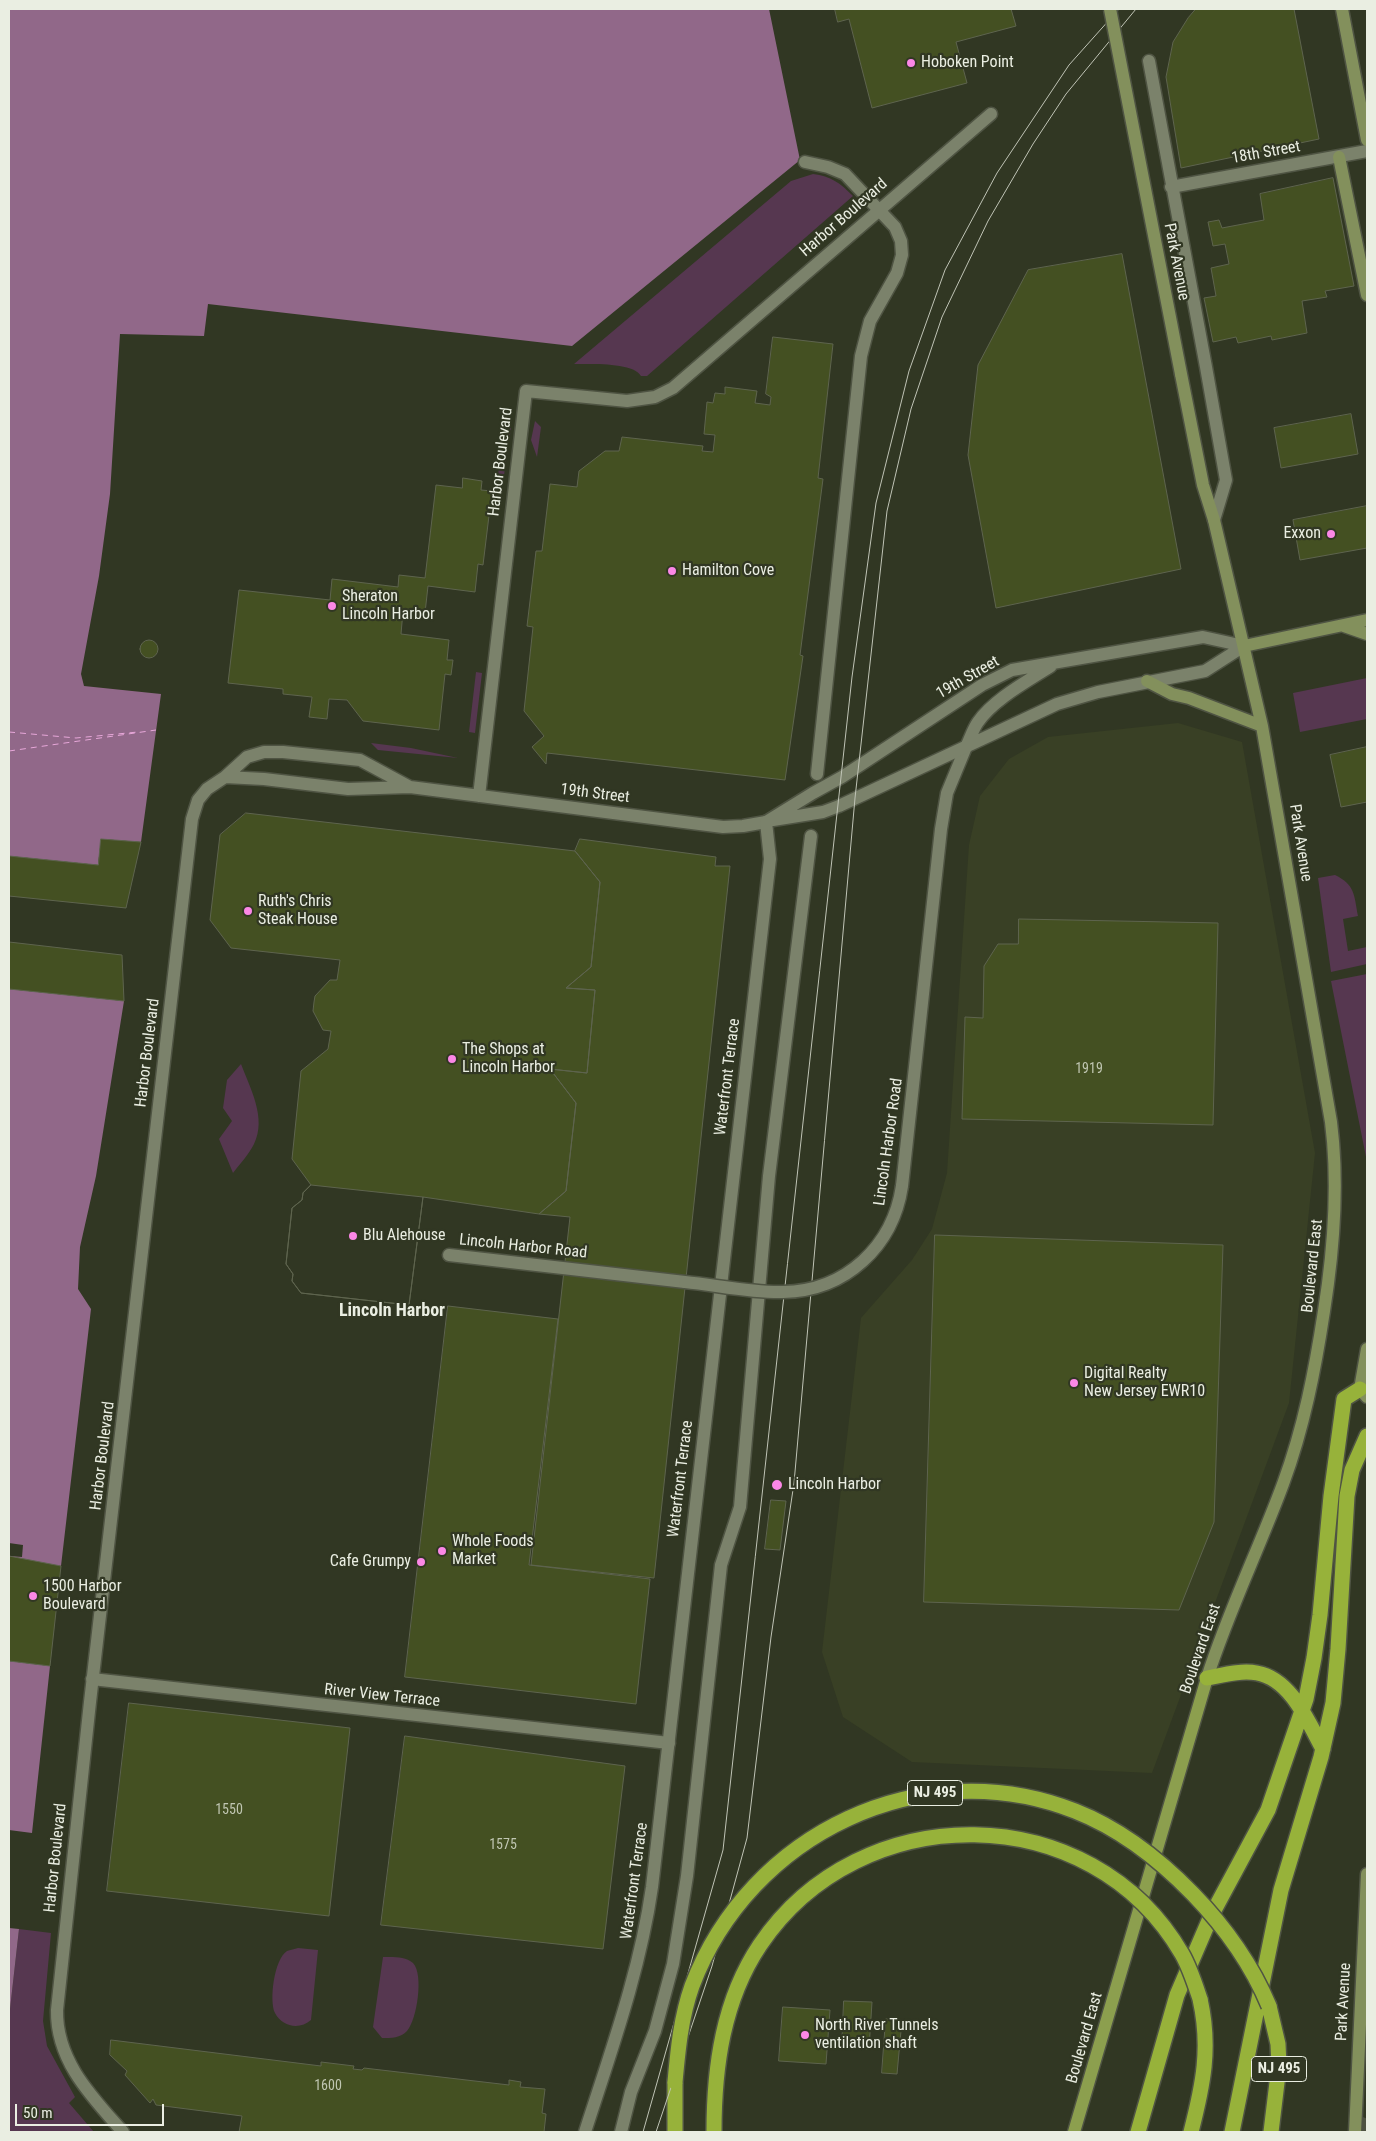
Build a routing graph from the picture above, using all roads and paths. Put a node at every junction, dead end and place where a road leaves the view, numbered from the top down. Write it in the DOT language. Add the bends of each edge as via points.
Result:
graph roads {
  1 [pos="1110,9"];
  2 [pos="1342,9"];
  3 [pos="1149,61"];
  4 [pos="991,114"];
  5 [pos="1367,140"];
  6 [pos="1367,150"];
  7 [pos="1339,157"];
  8 [pos="805,162"];
  9 [pos="1171,186"];
  10 [pos="879,209"];
  11 [pos="1367,295"];
  12 [pos="1214,520"];
  13 [pos="1367,620"];
  14 [pos="1341,625"];
  15 [pos="1367,634"];
  16 [pos="1244,646"];
  17 [pos="1054,664"];
  18 [pos="1147,681"];
  19 [pos="1262,726"];
  20 [pos="966,747"];
  21 [pos="817,774"];
  22 [pos="225,776"];
  23 [pos="410,787"];
  24 [pos="480,796"];
  25 [pos="766,822"];
  26 [pos="811,836"];
  27 [pos="1336,1174"];
  28 [pos="449,1255"];
  29 [pos="1367,1349"];
  30 [pos="1364,1393"];
  31 [pos="1367,1436"];
  32 [pos="1207,1678"];
  33 [pos="92,1679"];
  34 [pos="1302,1712"];
  35 [pos="669,1743"];
  36 [pos="1323,1749"];
  37 [pos="1367,1874"];
  38 [pos="1363,2032"];
  39 [pos="123,2132"];
  40 [pos="585,2132"];
  41 [pos="621,2132"];
  42 [pos="675,2132"];
  43 [pos="714,2132"];
  44 [pos="1074,2132"];
  45 [pos="1138,2132"];
  46 [pos="1191,2132"];
  47 [pos="1232,2132"];
  48 [pos="1271,2132"];
  49 [pos="1355,2132"];
  1 -- 12 [label="main road, Park Avenue, bridge" via="1203,485"];
  2 -- 5 [label="main road"];
  3 -- 9 [label="street, Park Avenue"];
  4 -- 10 [label="street, Harbor Boulevard"];
  6 -- 7 [label="street, 18th Street"];
  7 -- 9 [label="street, 18th Street"];
  7 -- 11 [label="main road"];
  8 -- 10 [label="street" via="845,174"];
  9 -- 12 [label="street, Park Avenue" via="1226,480"];
  10 -- 21 [label="street" via="895,227 902,255 897,273 870,321 861,356"];
  10 -- 24 [label="street, Harbor Boulevard" via="665,393 627,402 526,391"];
  12 -- 16 [label="main road, Park Avenue"];
  13 -- 14 [label="main road, 19th Street"];
  14 -- 15 [label="main road"];
  14 -- 16 [label="main road, 19th Street"];
  16 -- 17 [label="street, 19th Street" via="1203,637"];
  16 -- 18 [label="street, 19th Street" via="1205,671"];
  16 -- 19 [label="main road, Park Avenue"];
  17 -- 20 [label="street, Lincoln Harbor Road" via="988,711 978,722"];
  17 -- 25 [label="street, 19th Street" via="1012,670 982,685 848,774"];
  18 -- 19 [label="main road" via="1172,694"];
  18 -- 20 [label="street, 19th Street" via="1057,704"];
  19 -- 27 [label="main road, Park Avenue" via="1331,1122"];
  20 -- 25 [label="street, 19th Street" via="823,812"];
  20 -- 28 [label="street, Lincoln Harbor Road, bridge" via="948,793 940,828 898,1208 883,1240 857,1267 834,1281 808,1290 783,1292"];
  22 -- 23 [label="street, Harbor Boulevard" via="348,789"];
  22 -- 23 [label="street, Harbor Boulevard" via="247,757 278,752 360,760"];
  22 -- 33 [label="street, Harbor Boulevard" via="202,794 192,818"];
  23 -- 24 [label="street, Harbor Boulevard"];
  24 -- 25 [label="street, 19th Street" via="722,827"];
  25 -- 35 [label="street, Waterfront Terrace" via="770,859"];
  26 -- 41 [label="street" via="769,1176 740,1507 721,1565 687,1876 673,1964 655,2031 631,2092"];
  27 -- 32 [label="main road, Boulevard East" via="1328,1282 1309,1402 1283,1484"];
  29 -- 30 [label="main road"];
  30 -- 34 [label="highway" via="1344,1399 1314,1658"];
  31 -- 36 [label="highway" via="1352,1470 1347,1496 1336,1676"];
  32 -- 34 [label="highway" via="1248,1672 1270,1677 1292,1696"];
  32 -- 44 [label="main road, Boulevard East"];
  33 -- 35 [label="street, River View Terrace"];
  33 -- 39 [label="street, Harbor Boulevard" via="56,2018 60,2041 73,2070"];
  34 -- 36 [label="highway"];
  34 -- 45 [label="highway" via="1268,1810 1211,1916 1177,1995"];
  35 -- 40 [label="street, Waterfront Terrace" via="652,1887 639,1959"];
  36 -- 47 [label="highway" via="1281,1890"];
  37 -- 38 [label="main road, Park Avenue"];
  38 -- 49 [label="main road, Park Avenue"];
  42 -- 48 [label="highway, NJ 495, bridge" via="677,2056 692,1987 725,1921 755,1885 821,1831 870,1809 922,1794 975,1791 1029,1797 1076,1811 1123,1836 1167,1868 1209,1911 1246,1960 1269,2006 1278,2044 1279,2066"];
  43 -- 46 [label="highway, bridge" via="716,2088 727,2018 742,1978 761,1944 796,1903 828,1877 861,1858 908,1841 952,1834 1002,1836 1056,1849 1089,1864 1132,1894 1160,1922 1183,1956 1200,2000 1207,2035 1203,2084"];
}
